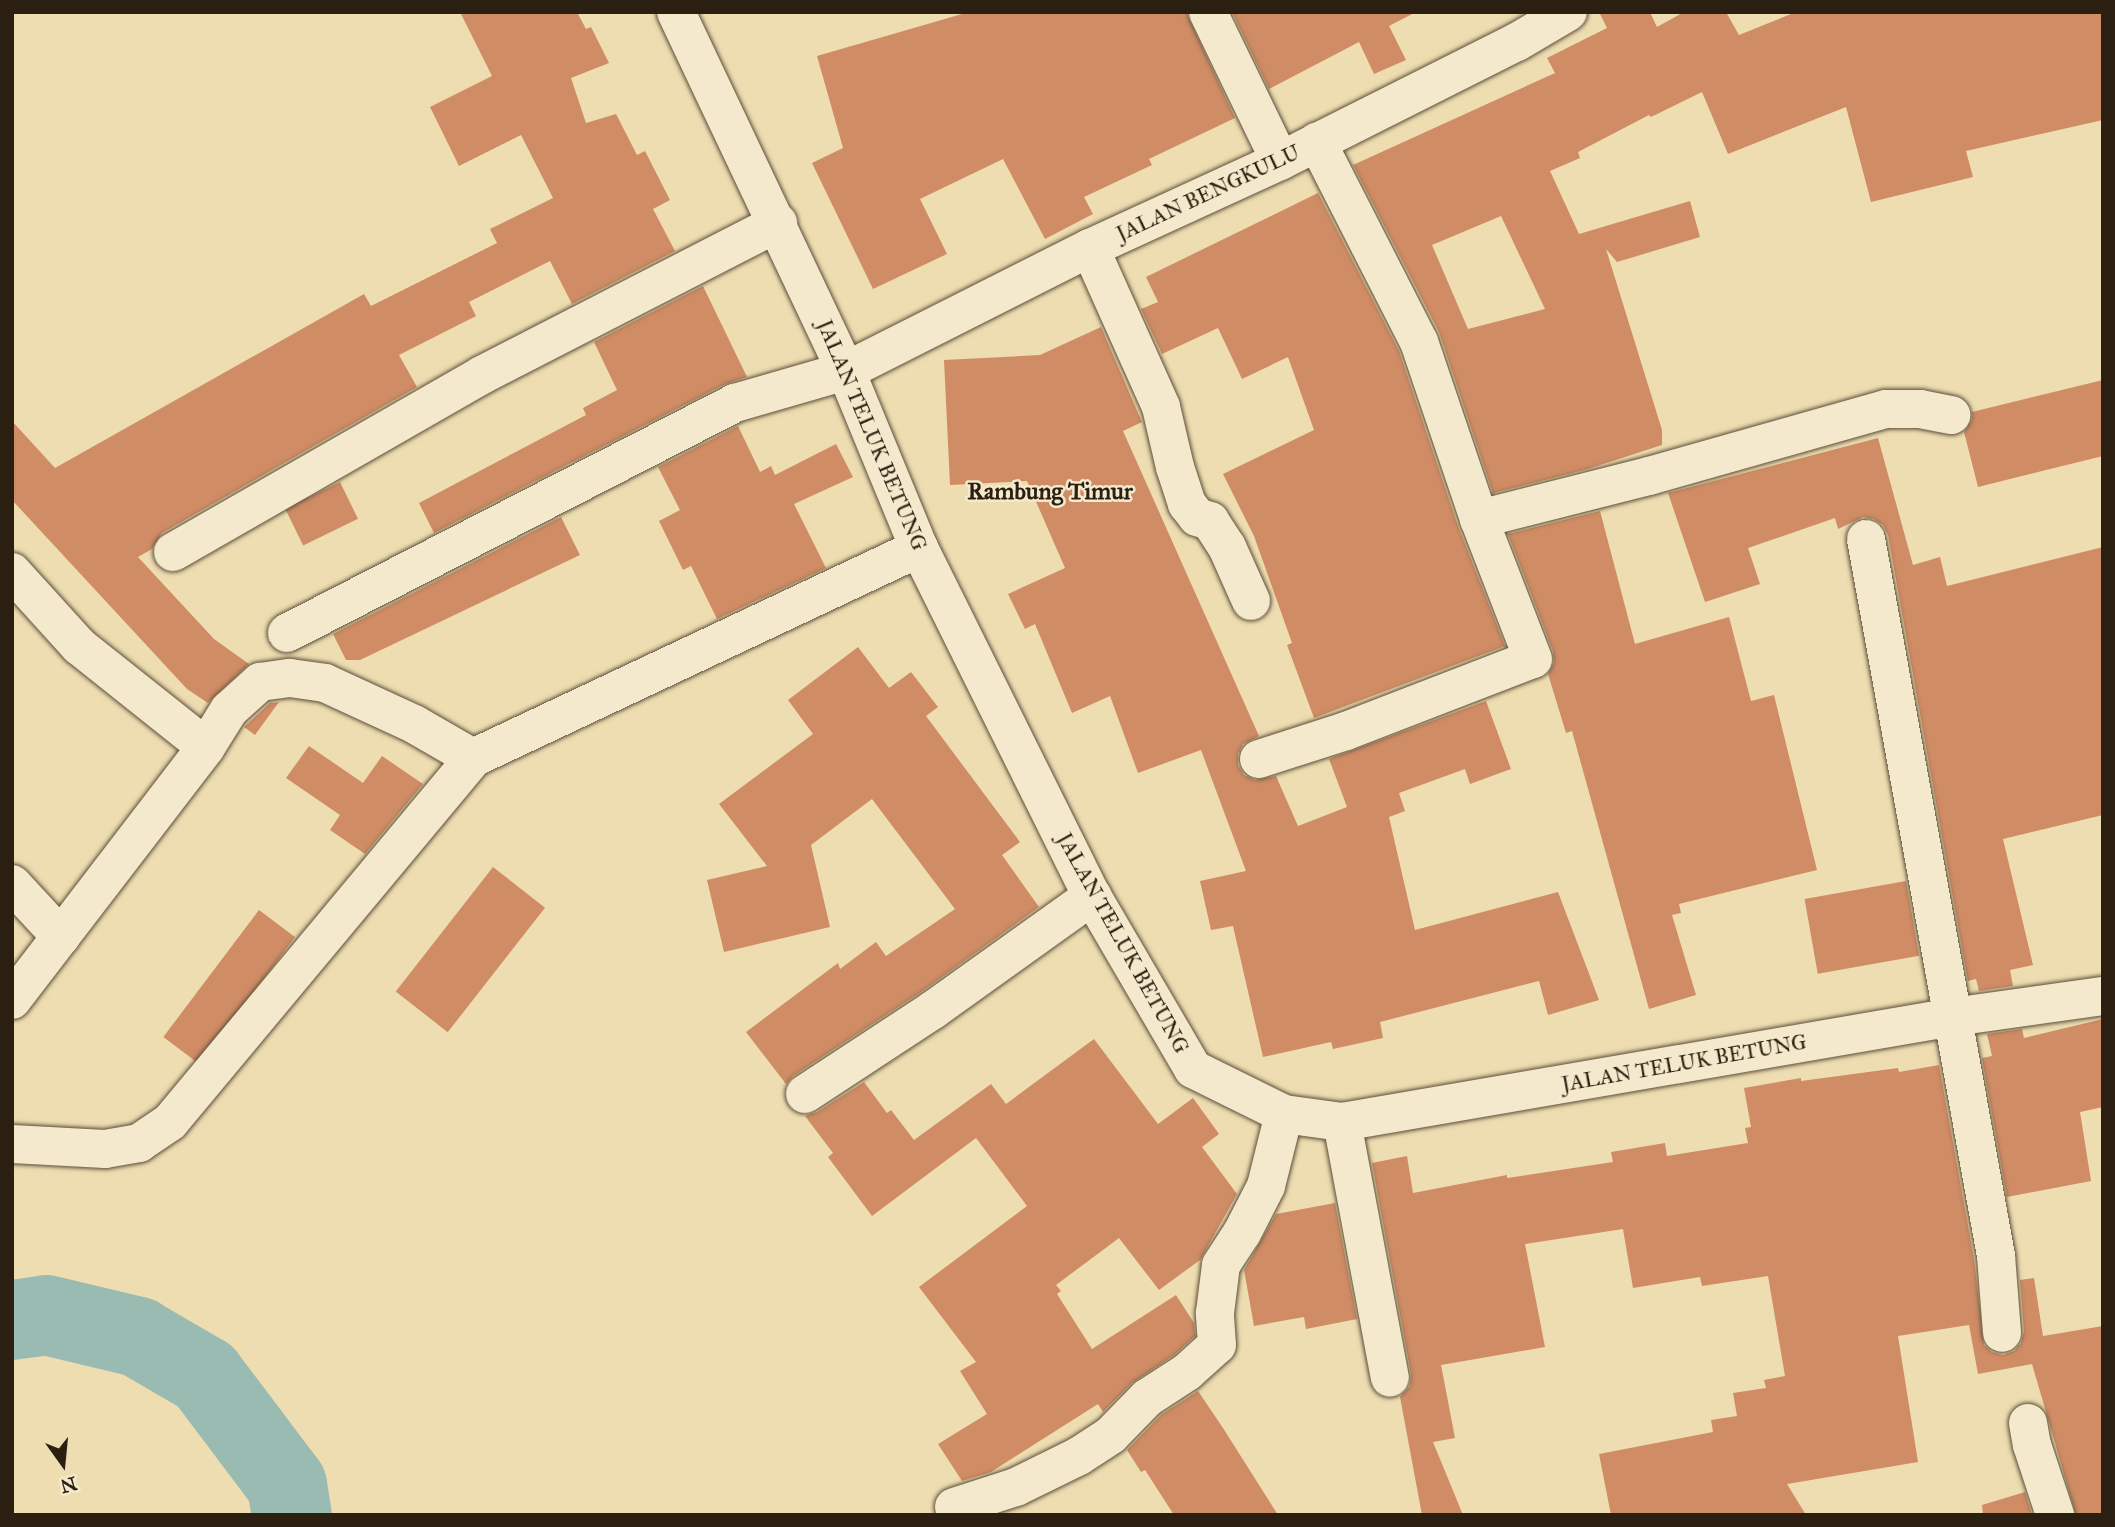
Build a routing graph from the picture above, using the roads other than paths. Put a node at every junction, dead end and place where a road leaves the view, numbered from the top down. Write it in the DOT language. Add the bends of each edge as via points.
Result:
graph roads {
  1 [pos="676,12"];
  2 [pos="1208,12"];
  3 [pos="1568,12"];
  4 [pos="1317,142"];
  5 [pos="1280,161"];
  6 [pos="778,223"];
  7 [pos="1090,248"];
  8 [pos="846,372"];
  9 [pos="1951,415"];
  10 [pos="1479,519"];
  11 [pos="1867,539"];
  12 [pos="919,548"];
  13 [pos="173,552"];
  14 [pos="12,572"];
  15 [pos="1251,601"];
  16 [pos="287,633"];
  17 [pos="205,747"];
  18 [pos="473,758"];
  19 [pos="1259,759"];
  20 [pos="12,884"];
  21 [pos="1092,897"];
  22 [pos="61,937"];
  23 [pos="2103,996"];
  24 [pos="12,1000"];
  25 [pos="1953,1017"];
  26 [pos="806,1094"];
  27 [pos="1284,1114"];
  28 [pos="1342,1122"];
  29 [pos="12,1144"];
  30 [pos="2002,1333"];
  31 [pos="1390,1378"];
  32 [pos="2028,1423"];
  33 [pos="954,1507"];
  34 [pos="2055,1515"];
  1 -- 6 [label="street, JALAN TELUK BETUNG"];
  2 -- 5 [label="street"];
  3 -- 4 [label="street, JALAN BENGKULU"];
  4 -- 5 [label="street, JALAN BENGKULU"];
  4 -- 10 [label="street" via="1419,342"];
  5 -- 7 [label="street, JALAN BENGKULU"];
  6 -- 8 [label="street, JALAN TELUK BETUNG"];
  6 -- 13 [label="street" via="482,375"];
  7 -- 8 [label="street, JALAN BENGKULU"];
  7 -- 15 [label="street" via="1161,407 1187,504 1197,517 1210,521"];
  8 -- 12 [label="street, JALAN TELUK BETUNG"];
  8 -- 16 [label="street, JALAN BENGKULU" via="735,403"];
  9 -- 10 [label="street" via="1886,409"];
  10 -- 19 [label="street" via="1533,659 1346,732"];
  11 -- 25 [label="street"];
  12 -- 18 [label="street"];
  12 -- 21 [label="street, JALAN TELUK BETUNG"];
  14 -- 17 [label="street" via="79,646"];
  17 -- 18 [label="street" via="229,710 260,682 290,678 325,683 414,724"];
  17 -- 22 [label="street"];
  18 -- 29 [label="street" via="170,1122 139,1143 106,1149"];
  20 -- 22 [label="street"];
  21 -- 26 [label="street"];
  21 -- 27 [label="street, JALAN TELUK BETUNG" via="1193,1069"];
  22 -- 24 [label="street"];
  23 -- 25 [label="street, JALAN TELUK BETUNG"];
  25 -- 28 [label="street, JALAN TELUK BETUNG"];
  25 -- 30 [label="street" via="1996,1256"];
  27 -- 28 [label="street, JALAN TELUK BETUNG"];
  27 -- 33 [label="street" via="1266,1186 1221,1265 1217,1345 1147,1398 1111,1435 1079,1456 1016,1487"];
  28 -- 31 [label="street"];
  32 -- 34 [label="street"];
}
